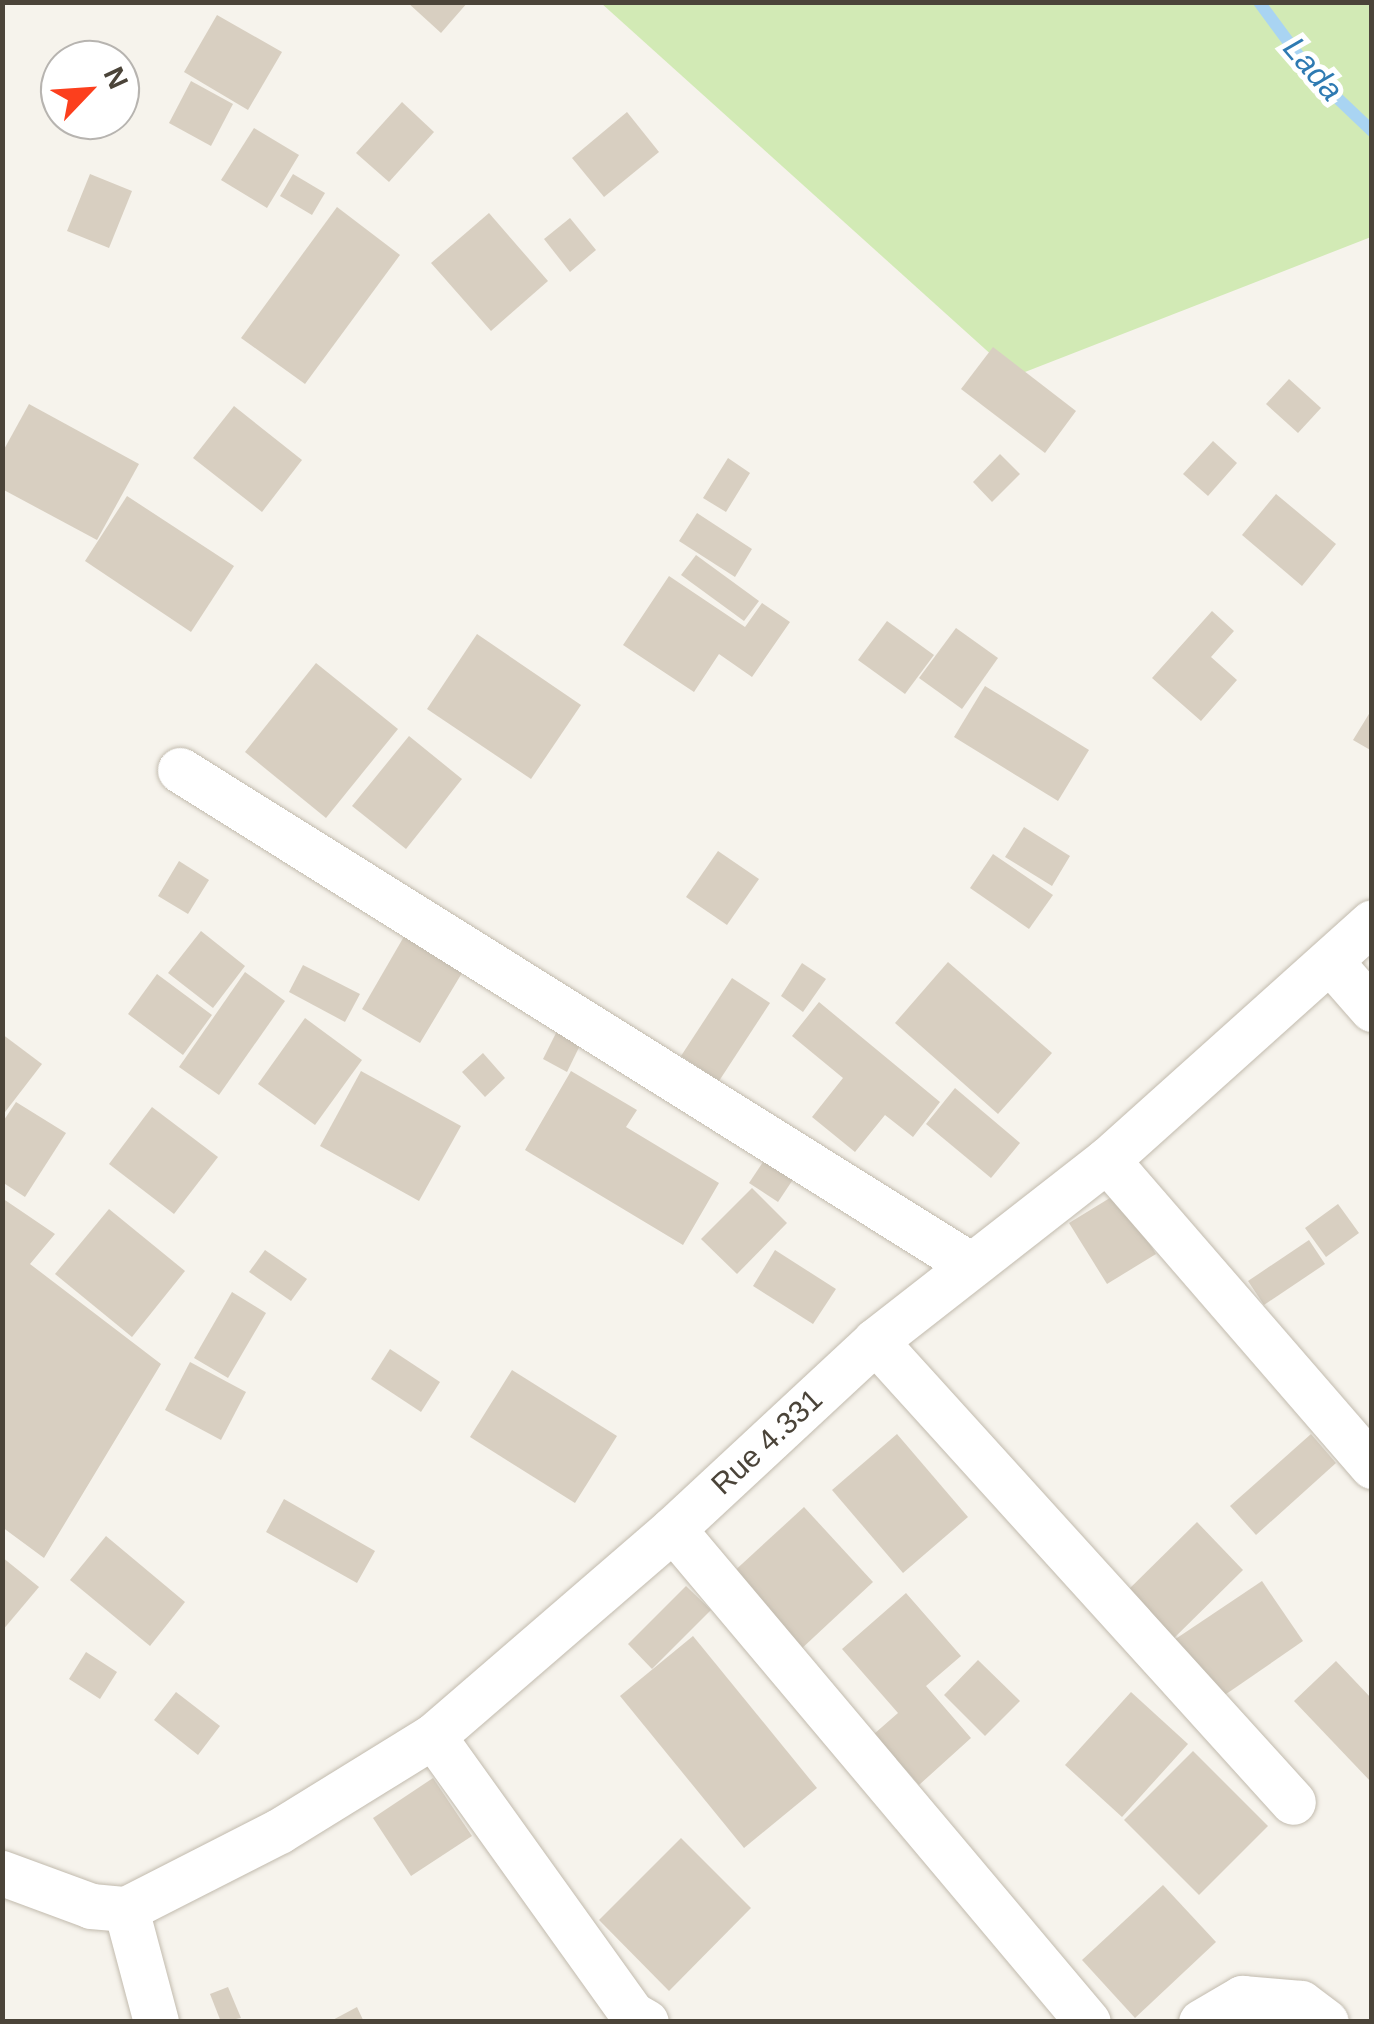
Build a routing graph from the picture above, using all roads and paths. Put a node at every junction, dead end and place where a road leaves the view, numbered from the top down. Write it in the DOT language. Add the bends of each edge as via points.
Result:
graph roads {
  1 [pos="180,770"];
  2 [pos="1372,922"];
  3 [pos="1330,960"];
  4 [pos="1372,1009"];
  5 [pos="1107,1160"];
  6 [pos="971,1265"];
  7 [pos="875,1341"];
  8 [pos="1372,1466"];
  9 [pos="673,1529"];
  10 [pos="433,1736"];
  11 [pos="1292,1802"];
  12 [pos="2,1873"];
  13 [pos="126,1909"];
  14 [pos="156,2022"];
  15 [pos="646,2022"];
  16 [pos="1088,2022"];
  17 [pos="1200,2022"];
  18 [pos="1326,2022"];
  1 -- 6 [label="street"];
  2 -- 3 [label="street, Rue 4.331"];
  3 -- 4 [label="street"];
  3 -- 5 [label="street, Rue 4.331"];
  5 -- 6 [label="street, Rue 4.331"];
  5 -- 8 [label="street"];
  6 -- 7 [label="street, Rue 4.331"];
  7 -- 9 [label="street, Rue 4.331"];
  7 -- 11 [label="street"];
  9 -- 10 [label="street, Rue 4.331"];
  9 -- 16 [label="street"];
  10 -- 13 [label="street, Rue 4.331" via="278,1831"];
  10 -- 15 [label="street" via="632,2014"];
  12 -- 13 [label="street" via="91,1906"];
  13 -- 14 [label="street"];
  17 -- 18 [label="street" via="1242,1998 1301,2003"];
}
